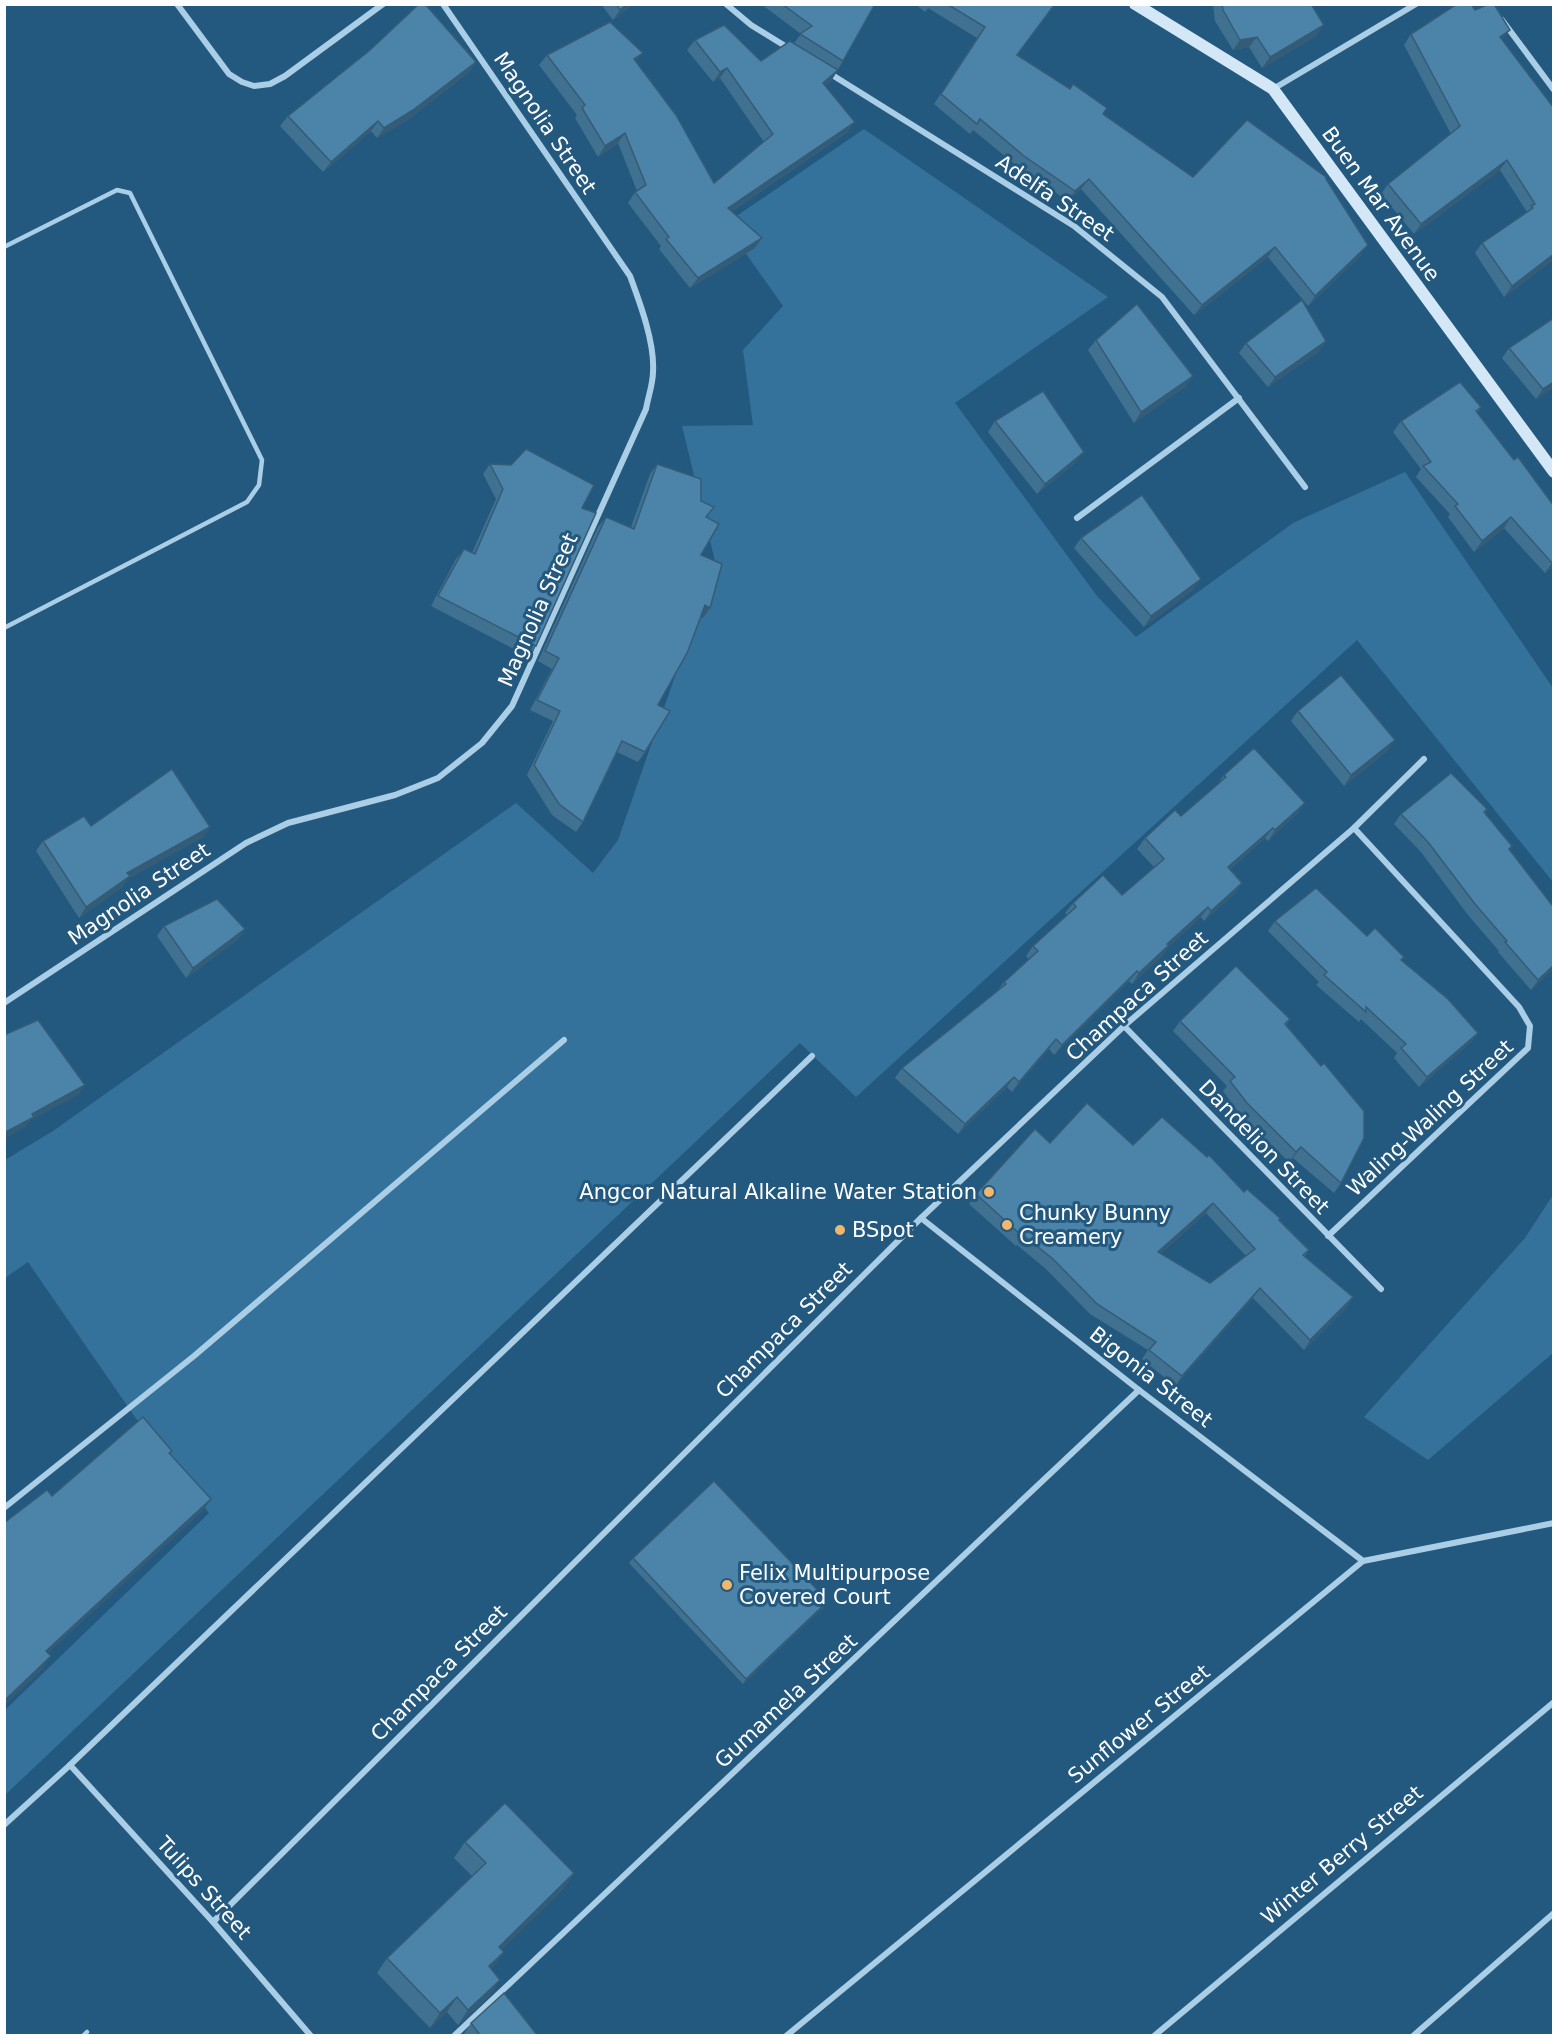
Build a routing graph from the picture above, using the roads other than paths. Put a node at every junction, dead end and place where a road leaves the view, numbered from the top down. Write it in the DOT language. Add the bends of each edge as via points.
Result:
graph roads {
  1 [pos="177,4"];
  2 [pos="382,4"];
  3 [pos="443,4"];
  4 [pos="726,4"];
  5 [pos="1135,4"];
  6 [pos="1416,4"];
  7 [pos="1498,14"];
  8 [pos="792,50"];
  9 [pos="822,69"];
  10 [pos="1274,89"];
  11 [pos="1554,90"];
  12 [pos="4,247"];
  13 [pos="1239,398"];
  14 [pos="1554,472"];
  15 [pos="1305,486"];
  16 [pos="1077,518"];
  17 [pos="4,628"];
  18 [pos="1424,759"];
  19 [pos="1354,828"];
  20 [pos="4,1003"];
  21 [pos="1124,1026"];
  22 [pos="564,1040"];
  23 [pos="812,1056"];
  24 [pos="921,1218"];
  25 [pos="1328,1236"];
  26 [pos="1381,1289"];
  27 [pos="1140,1390"];
  28 [pos="4,1508"];
  29 [pos="1554,1523"];
  30 [pos="1363,1561"];
  31 [pos="1554,1702"];
  32 [pos="70,1765"];
  33 [pos="4,1825"];
  34 [pos="1554,1913"];
  35 [pos="213,1922"];
  36 [pos="311,2036"];
  37 [pos="454,2036"];
  38 [pos="786,2036"];
  39 [pos="1154,2036"];
  40 [pos="1413,2036"];
  1 -- 2 [label="street" via="229,74 254,86 270,84 285,76"];
  3 -- 20 [label="street, Magnolia Street" via="630,276 641,303 653,371 646,409 513,706 482,743 438,778 395,795 288,823 246,843"];
  4 -- 8 [label="street"];
  5 -- 10 [label="street, Buen Mar Avenue"];
  6 -- 10 [label="street"];
  7 -- 11 [label="street"];
  9 -- 13 [label="street, Adelfa Street" via="1074,226 1162,297"];
  10 -- 14 [label="street, Buen Mar Avenue"];
  12 -- 17 [label="lane" via="117,190 130,193 262,460 259,485 247,502"];
  13 -- 15 [label="street, Adelfa Street"];
  13 -- 16 [label="street"];
  18 -- 19 [label="street, Champaca Street"];
  19 -- 21 [label="street, Champaca Street"];
  19 -- 25 [label="street, Waling-Waling Street" via="1518,1007 1530,1026 1528,1048"];
  21 -- 24 [label="street, Champaca Street"];
  21 -- 25 [label="street, Dandelion Street"];
  22 -- 28 [label="street" via="194,1356"];
  23 -- 32 [label="street"];
  24 -- 27 [label="street, Bigonia Street"];
  24 -- 35 [label="street, Champaca Street"];
  25 -- 26 [label="street, Dandelion Street"];
  27 -- 30 [label="street, Bigonia Street"];
  27 -- 37 [label="street, Gumamela Street"];
  29 -- 30 [label="street, Sunflower Street"];
  30 -- 38 [label="street, Sunflower Street"];
  31 -- 39 [label="street, Winter Berry Street"];
  32 -- 33 [label="street"];
  32 -- 35 [label="street, Tulips Street"];
  34 -- 40 [label="street"];
  35 -- 36 [label="street, Tulips Street"];
}
